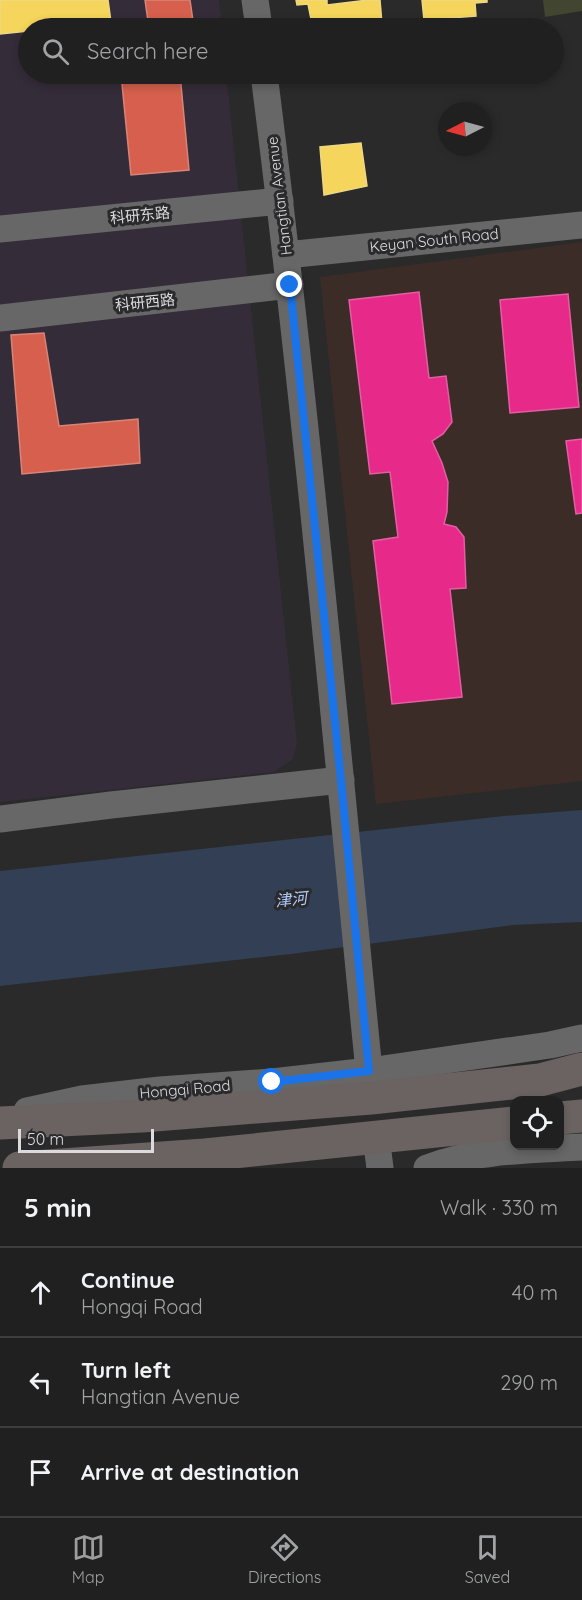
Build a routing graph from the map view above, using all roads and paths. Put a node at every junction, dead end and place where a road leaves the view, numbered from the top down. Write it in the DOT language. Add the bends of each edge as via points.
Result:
graph roads {
  1 [pos="255,0"];
  2 [pos="258,18"];
  3 [pos="265,84"];
  4 [pos="280,201"];
  5 [pos="582,225"];
  6 [pos="0,229"];
  7 [pos="286,255"];
  8 [pos="290,285"];
  9 [pos="0,318"];
  10 [pos="341,780"];
  11 [pos="0,819"];
  12 [pos="582,1038"];
  13 [pos="582,1069"];
  14 [pos="369,1071"];
  15 [pos="582,1116"];
  16 [pos="0,1117"];
  17 [pos="564,1118"];
  18 [pos="0,1123"];
  19 [pos="510,1124"];
  20 [pos="582,1147"];
  21 [pos="378,1152"];
  22 [pos="41,1167"];
  23 [pos="427,1168"];
  1 -- 2 [label="street"];
  3 -- 4 [label="street, Hangtian Avenue"];
  4 -- 6 [label="street, 科研东路"];
  4 -- 7 [label="street, Hangtian Avenue"];
  5 -- 7 [label="street, Keyan South Road"];
  7 -- 8 [label="street, Hangtian Avenue"];
  8 -- 9 [label="street, 科研西路"];
  8 -- 10 [label="street, Hangtian Avenue"];
  10 -- 11 [label="street"];
  10 -- 14 [label="street, Hangtian Avenue"];
  12 -- 14 [label="street, Hongqi Road"];
  13 -- 18 [label="highway, Hongqi Road" via="540,1080 371,1098"];
  14 -- 16 [label="street, Hongqi Road" via="82,1099"];
  15 -- 17 [label="highway"];
  19 -- 21 [label="highway"];
  20 -- 23 [label="street" via="462,1158"];
  21 -- 22 [label="highway" via="205,1155"];
}
